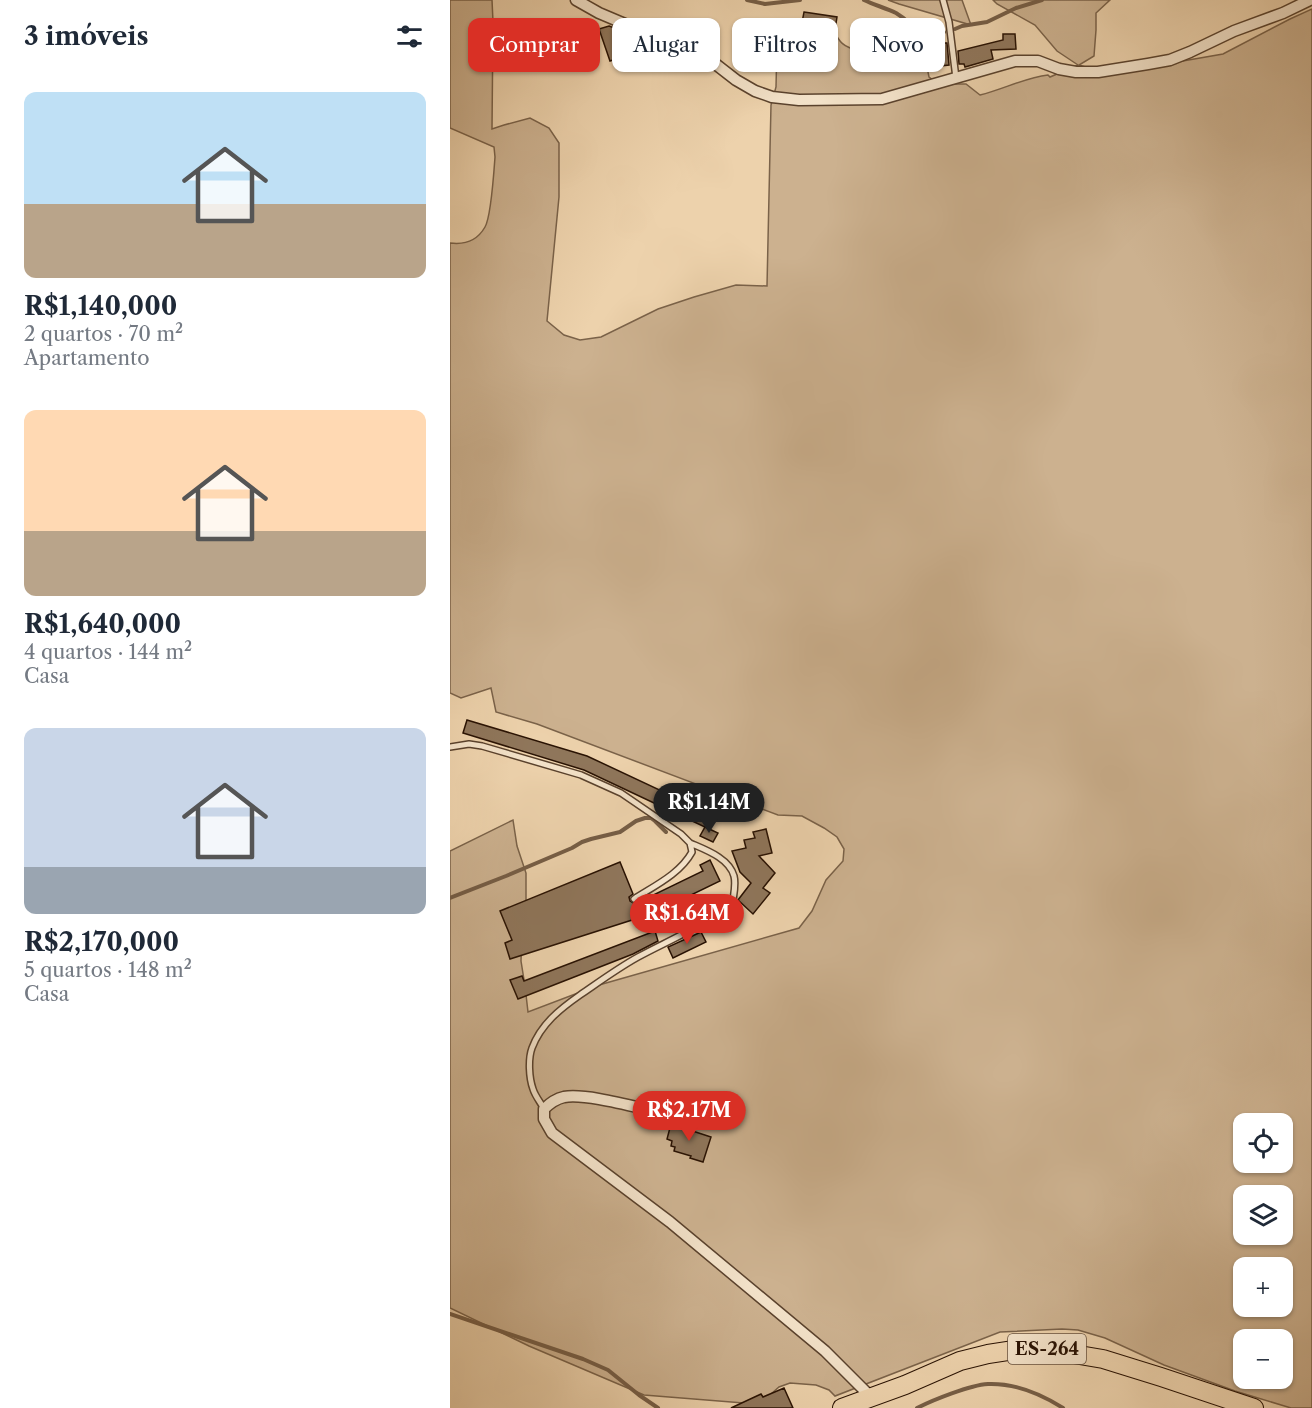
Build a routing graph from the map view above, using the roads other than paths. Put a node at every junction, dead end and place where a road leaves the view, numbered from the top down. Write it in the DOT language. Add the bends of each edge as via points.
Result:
graph roads {
  1 [pos="576,0"];
  2 [pos="943,0"];
  3 [pos="1310,0"];
  4 [pos="956,79"];
  5 [pos="450,747"];
  6 [pos="690,843"];
  7 [pos="634,899"];
  8 [pos="544,1109"];
  9 [pos="663,1113"];
  10 [pos="871,1397"];
  11 [pos="842,1408"];
  12 [pos="1254,1408"];
  1 -- 4 [label="street" via="625,24 693,43 736,80 772,97 882,99"];
  2 -- 4 [label="lane"];
  3 -- 4 [label="street" via="1170,60 1076,72 1026,60"];
  5 -- 6 [label="lane" via="482,746 581,775 621,792"];
  6 -- 7 [label="lane" via="692,852 682,867"];
  6 -- 8 [label="lane" via="711,852 730,868 735,878 733,900 600,981 550,1018 531,1050 533,1089"];
  8 -- 9 [label="street" via="565,1097 587,1097"];
  8 -- 10 [label="street" via="544,1119 552,1133 670,1222 825,1351"];
  10 -- 11 [label="main road, ES-264"];
  10 -- 12 [label="main road, ES-264" via="960,1361 1014,1350 1044,1349 1103,1359"];
}
